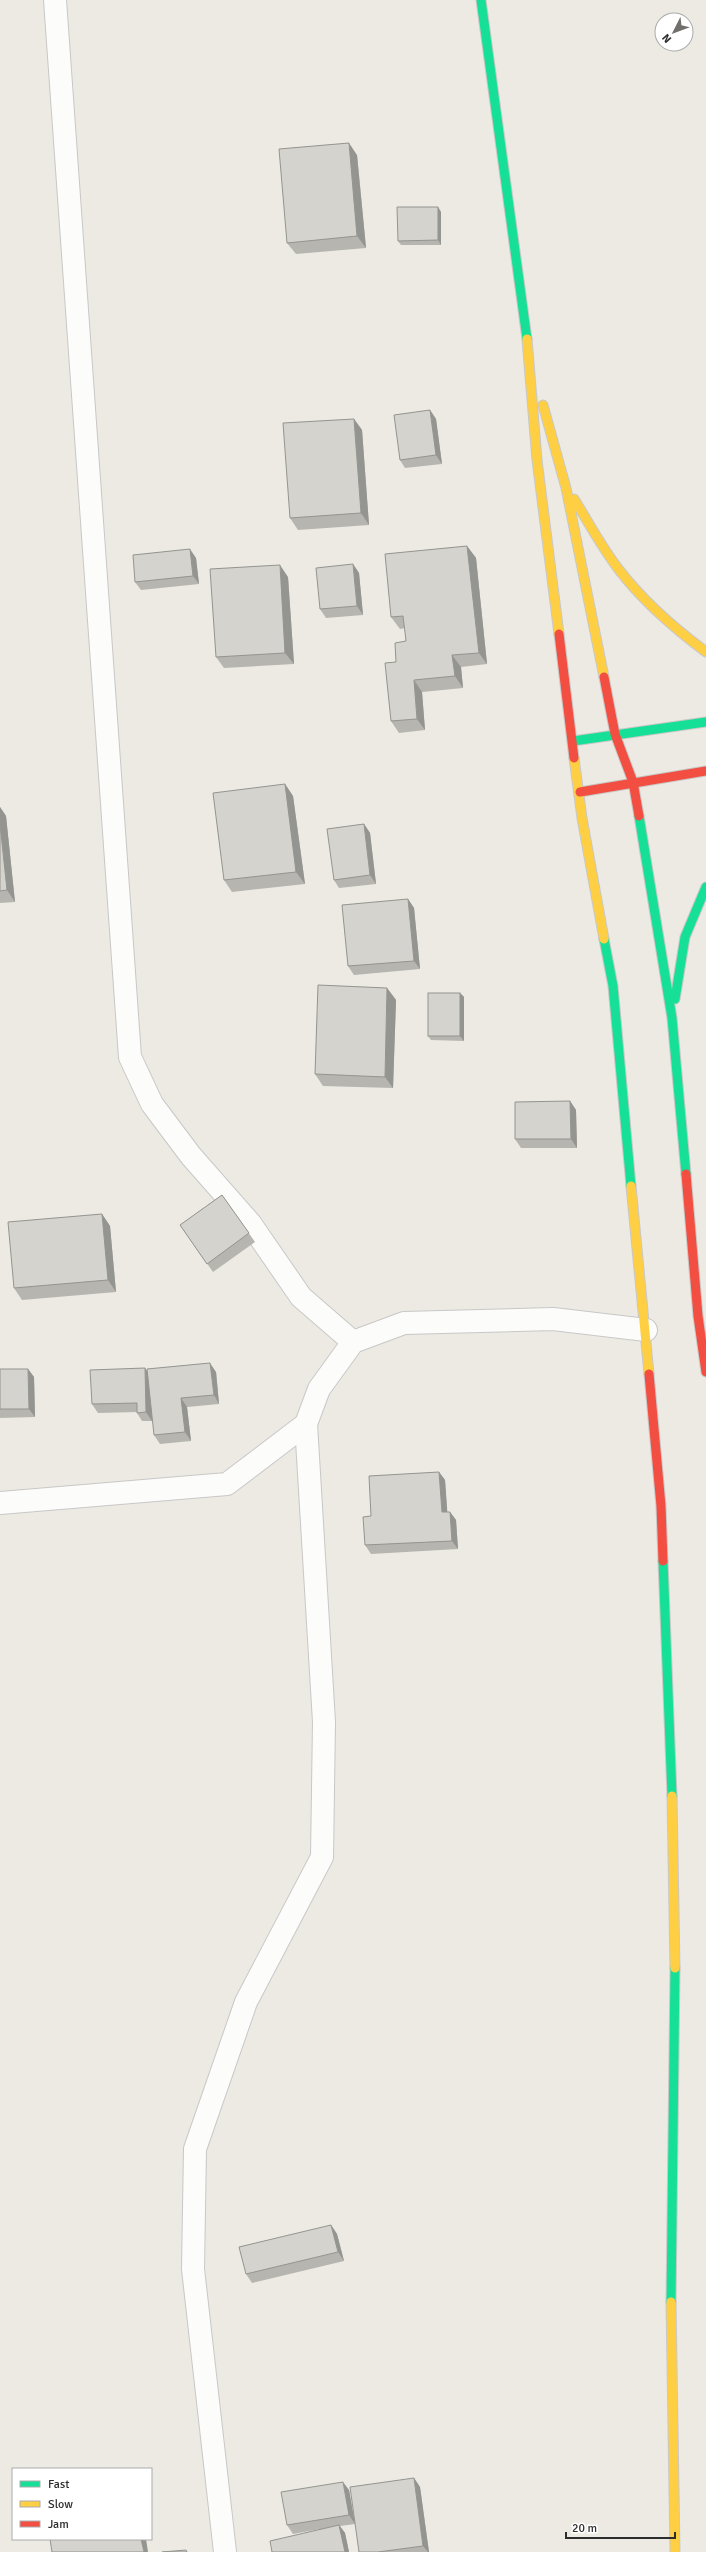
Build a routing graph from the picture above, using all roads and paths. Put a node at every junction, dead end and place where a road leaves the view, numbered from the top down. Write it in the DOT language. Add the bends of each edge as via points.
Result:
graph roads {
  1 [pos="55,0"];
  2 [pos="481,0"];
  3 [pos="531,366"];
  4 [pos="566,488"];
  5 [pos="706,652"];
  6 [pos="706,722"];
  7 [pos="615,734"];
  8 [pos="573,741"];
  9 [pos="706,771"];
  10 [pos="633,782"];
  11 [pos="580,792"];
  12 [pos="706,887"];
  13 [pos="672,1018"];
  14 [pos="646,1330"];
  15 [pos="353,1342"];
  16 [pos="706,1372"];
  17 [pos="306,1424"];
  18 [pos="0,1503"];
  19 [pos="225,2552"];
  20 [pos="675,2552"];
  1 -- 15 [label="street" via="130,1057 152,1104 191,1156 250,1223 301,1297"];
  2 -- 3 [label="street"];
  3 -- 4 [label="street"];
  3 -- 8 [label="street" via="538,460"];
  4 -- 5 [label="street" via="609,558 635,590 666,622"];
  4 -- 7 [label="street"];
  6 -- 7 [label="street"];
  7 -- 8 [label="street"];
  7 -- 10 [label="street"];
  8 -- 11 [label="street"];
  9 -- 10 [label="street"];
  10 -- 11 [label="street"];
  10 -- 13 [label="street"];
  11 -- 14 [label="street" via="582,818 613,986"];
  12 -- 13 [label="street" via="685,937"];
  13 -- 16 [label="street" via="698,1316"];
  14 -- 15 [label="street" via="553,1319 404,1323"];
  14 -- 20 [label="street" via="661,1506 674,1847 672,2329"];
  15 -- 17 [label="street" via="319,1389"];
  17 -- 18 [label="street" via="227,1484"];
  17 -- 19 [label="street" via="324,1722 322,1857 246,2002 195,2148 193,2269"];
}
